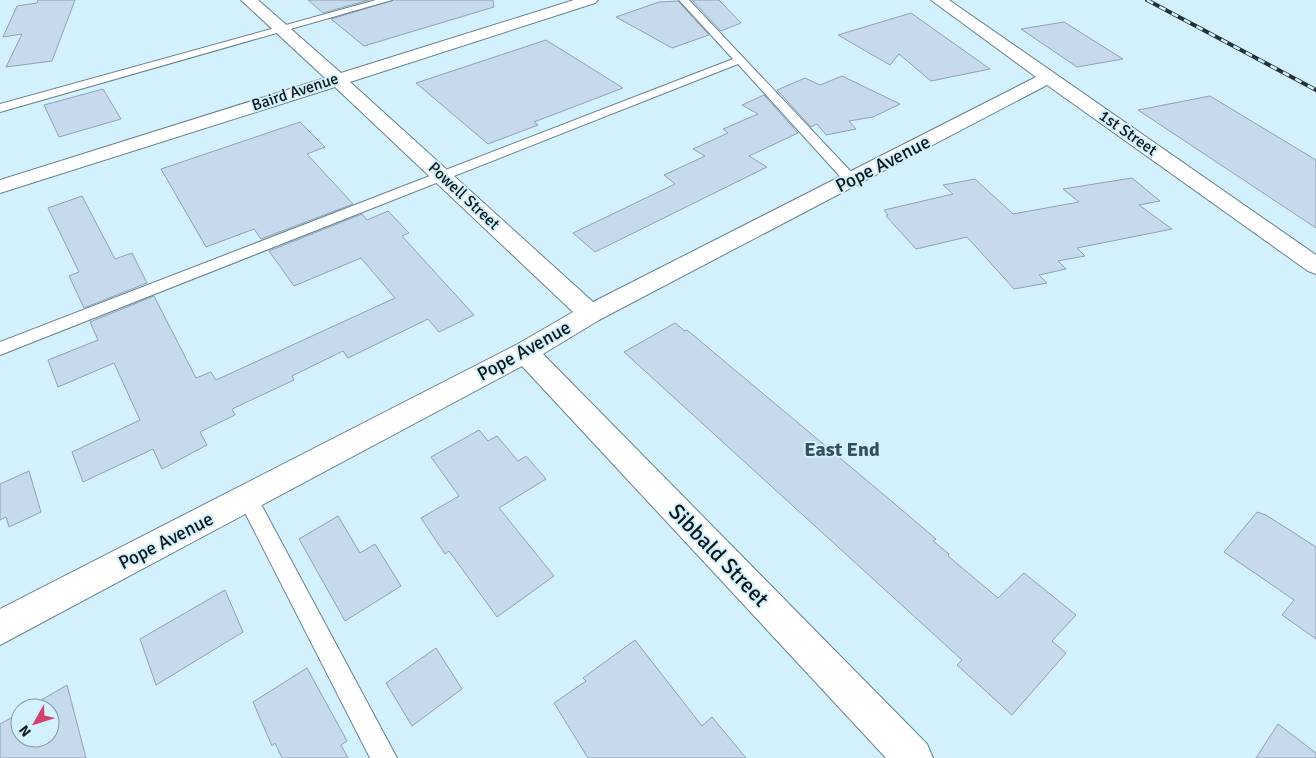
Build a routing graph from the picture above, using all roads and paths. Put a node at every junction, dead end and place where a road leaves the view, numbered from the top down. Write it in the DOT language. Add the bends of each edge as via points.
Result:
graph roads {
  1 [pos="248,0"];
  2 [pos="387,0"];
  3 [pos="590,0"];
  4 [pos="684,0"];
  5 [pos="939,0"];
  6 [pos="282,30"];
  7 [pos="739,60"];
  8 [pos="1049,77"];
  9 [pos="336,79"];
  10 [pos="0,108"];
  11 [pos="442,176"];
  12 [pos="851,180"];
  13 [pos="0,187"];
  14 [pos="1316,266"];
  15 [pos="590,314"];
  16 [pos="0,350"];
  17 [pos="524,352"];
  18 [pos="248,499"];
  19 [pos="0,628"];
  20 [pos="384,758"];
  21 [pos="913,758"];
  1 -- 6 [label="street, Powell Street"];
  2 -- 6 [label="lane"];
  3 -- 9 [label="street, Baird Avenue"];
  4 -- 7 [label="lane"];
  5 -- 8 [label="street, 1st Street"];
  6 -- 9 [label="street, Powell Street"];
  6 -- 10 [label="lane"];
  7 -- 11 [label="lane"];
  7 -- 12 [label="lane"];
  8 -- 12 [label="street, Pope Avenue"];
  8 -- 14 [label="street, 1st Street"];
  9 -- 11 [label="street, Powell Street"];
  9 -- 13 [label="street, Baird Avenue"];
  11 -- 15 [label="street, Powell Street"];
  11 -- 16 [label="lane"];
  12 -- 15 [label="street, Pope Avenue"];
  15 -- 17 [label="street, Pope Avenue"];
  17 -- 18 [label="street, Pope Avenue"];
  17 -- 21 [label="street, Sibbald Street"];
  18 -- 19 [label="street, Pope Avenue"];
  18 -- 20 [label="lane"];
}
